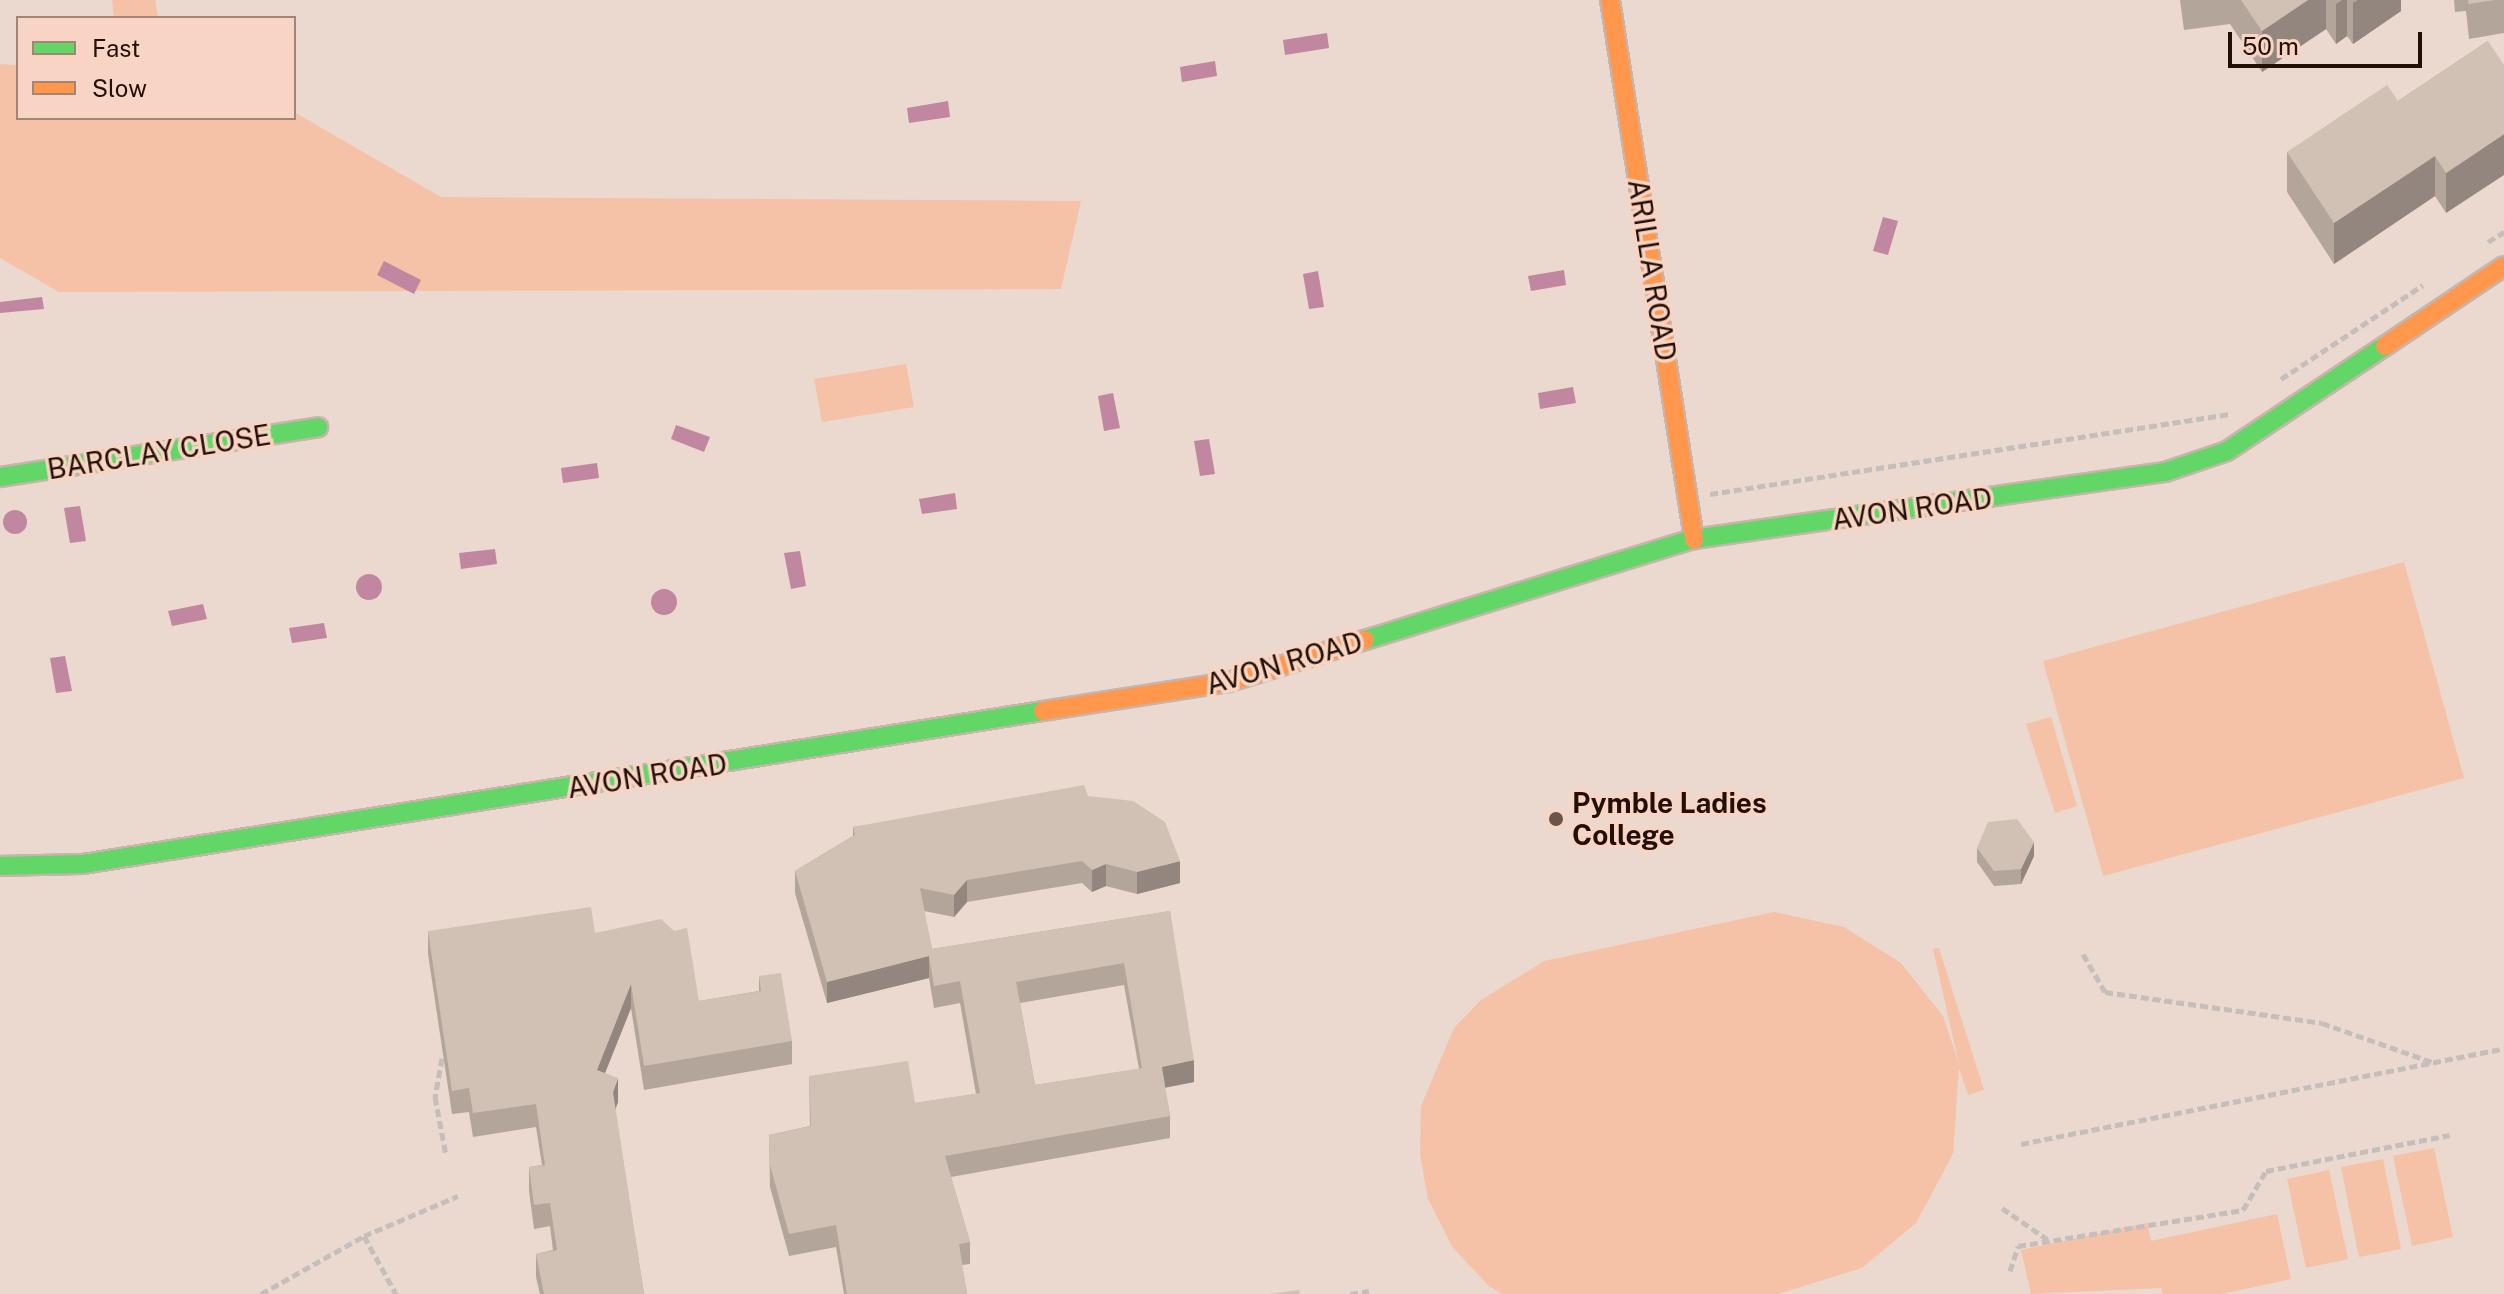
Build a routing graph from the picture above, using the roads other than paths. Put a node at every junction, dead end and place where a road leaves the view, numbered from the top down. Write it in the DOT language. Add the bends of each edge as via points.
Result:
graph roads {
  1 [pos="1610,0"];
  2 [pos="2504,266"];
  3 [pos="318,427"];
  4 [pos="0,477"];
  5 [pos="1694,539"];
  6 [pos="0,866"];
  1 -- 5 [label="street, ARILLA ROAD"];
  2 -- 5 [label="street, AVON ROAD" via="2227,451 2165,472"];
  3 -- 4 [label="street, BARCLAY CLOSE"];
  5 -- 6 [label="street, AVON ROAD" via="1229,682 83,864"];
}
